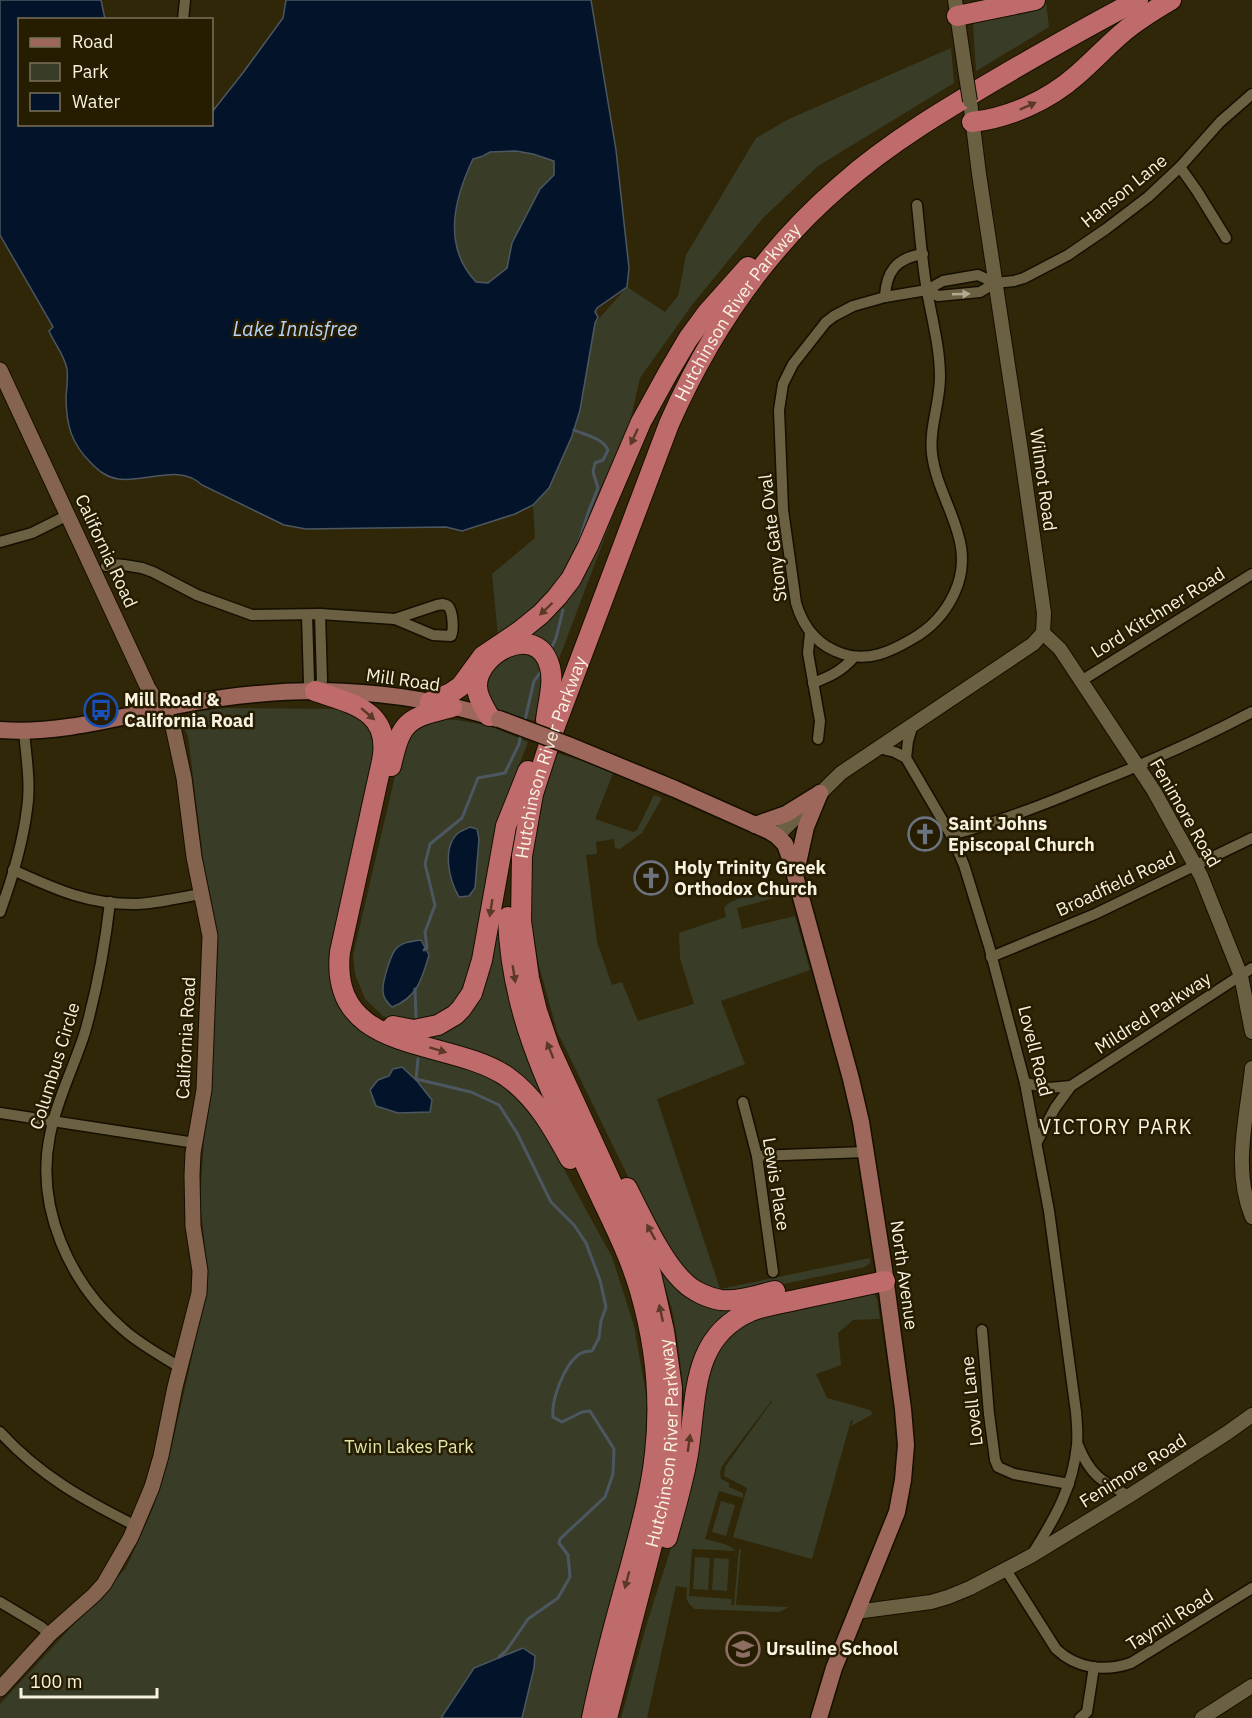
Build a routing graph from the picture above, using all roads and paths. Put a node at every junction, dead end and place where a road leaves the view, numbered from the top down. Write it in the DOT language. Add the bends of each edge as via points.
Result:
graph roads {
  1 [pos="184,0"];
  2 [pos="1035,0"];
  3 [pos="1115,0"];
  4 [pos="1138,0"];
  5 [pos="1171,0"];
  6 [pos="956,8"];
  7 [pos="183,18"];
  8 [pos="1252,94"];
  9 [pos="972,122"];
  10 [pos="1180,167"];
  11 [pos="917,205"];
  12 [pos="1226,238"];
  13 [pos="922,254"];
  14 [pos="748,267"];
  15 [pos="995,283"];
  16 [pos="927,290"];
  17 [pos="885,297"];
  18 [pos="0,370"];
  19 [pos="68,515"];
  20 [pos="0,542"];
  21 [pos="106,566"];
  22 [pos="1252,574"];
  23 [pos="320,614"];
  24 [pos="307,615"];
  25 [pos="395,620"];
  26 [pos="810,633"];
  27 [pos="1043,633"];
  28 [pos="321,649"];
  29 [pos="308,650"];
  30 [pos="854,657"];
  31 [pos="1081,681"];
  32 [pos="813,683"];
  33 [pos="315,691"];
  34 [pos="430,702"];
  35 [pos="452,707"];
  36 [pos="161,708"];
  37 [pos="1252,712"];
  38 [pos="494,718"];
  39 [pos="546,720"];
  40 [pos="913,724"];
  41 [pos="0,730"];
  42 [pos="24,731"];
  43 [pos="819,739"];
  44 [pos="878,748"];
  45 [pos="906,758"];
  46 [pos="1137,767"];
  47 [pos="528,771"];
  48 [pos="820,793"];
  49 [pos="755,825"];
  50 [pos="777,836"];
  51 [pos="951,836"];
  52 [pos="1252,838"];
  53 [pos="1196,866"];
  54 [pos="13,870"];
  55 [pos="796,876"];
  56 [pos="202,894"];
  57 [pos="110,902"];
  58 [pos="0,912"];
  59 [pos="991,957"];
  60 [pos="1247,972"];
  61 [pos="1252,1032"];
  62 [pos="1252,1068"];
  63 [pos="1025,1083"];
  64 [pos="1071,1086"];
  65 [pos="743,1102"];
  66 [pos="574,1104"];
  67 [pos="0,1113"];
  68 [pos="53,1122"];
  69 [pos="1037,1142"];
  70 [pos="195,1143"];
  71 [pos="866,1152"];
  72 [pos="757,1156"];
  73 [pos="1252,1216"];
  74 [pos="773,1272"];
  75 [pos="884,1275"];
  76 [pos="640,1290"];
  77 [pos="982,1330"];
  78 [pos="181,1368"];
  79 [pos="1252,1415"];
  80 [pos="0,1432"];
  81 [pos="1077,1442"];
  82 [pos="1069,1484"];
  83 [pos="1129,1496"];
  84 [pos="136,1526"];
  85 [pos="1031,1556"];
  86 [pos="1006,1570"];
  87 [pos="1252,1588"];
  88 [pos="0,1602"];
  89 [pos="856,1612"];
  90 [pos="50,1634"];
  91 [pos="1094,1667"];
  92 [pos="1252,1686"];
  93 [pos="0,1689"];
  94 [pos="609,1709"];
  95 [pos="592,1718"];
  96 [pos="819,1718"];
  97 [pos="1080,1718"];
  98 [pos="1202,1718"];
  1 -- 7 [label="street"];
  2 -- 6 [label="highway"];
  3 -- 14 [label="highway, Hutchinson River Parkway" via="977,78 876,142 801,207"];
  66 -- 4 [label="highway, Hutchinson River Parkway, one-way" via="543,1032 527,969 521,902 525,835 547,749 682,393 713,336 750,282 792,232 839,186 919,126"];
  9 -- 5 [label="highway, one-way" via="1012,112 1047,96 1077,76 1124,32"];
  6 -- 9 [label="street, Wilmot Road, bridge"];
  8 -- 10 [label="street, Hanson Lane"];
  9 -- 15 [label="street, Wilmot Road"];
  10 -- 12 [label="street"];
  10 -- 15 [label="street, Hanson Lane" via="1136,207 1068,255 1024,278"];
  11 -- 13 [label="street"];
  13 -- 16 [label="street"];
  13 -- 17 [label="street" via="894,266 885,285"];
  14 -- 34 [label="highway, one-way" via="707,313 668,372 641,422 588,546 558,597 520,631 483,656 461,686"];
  14 -- 39 [label="highway, Hutchinson River Parkway" via="704,331 663,408"];
  16 -- 15 [label="street, Stony Gate Oval, one-way" via="938,296 965,295"];
  15 -- 16 [label="street, Stony Gate Oval" via="978,275 943,281"];
  15 -- 27 [label="street, Wilmot Road" via="1044,613"];
  16 -- 17 [label="street, Stony Gate Oval"];
  16 -- 30 [label="street, Stony Gate Oval" via="940,378 932,454 963,551 963,569 950,604 919,635 882,655"];
  17 -- 26 [label="street, Stony Gate Oval" via="853,306 826,322 797,357 783,384 779,410 785,531 798,612"];
  18 -- 19 [label="main road, California Road"];
  19 -- 20 [label="street" via="32,533"];
  19 -- 36 [label="main road, California Road" via="148,688"];
  21 -- 24 [label="street" via="142,568 197,595 252,615"];
  22 -- 31 [label="street, Lord Kitchner Road"];
  23 -- 24 [label="street"];
  23 -- 25 [label="street"];
  23 -- 28 [label="street"];
  24 -- 29 [label="street"];
  25 -- 25 [label="street" via="433,635 445,637 453,632 450,609 443,604"];
  26 -- 30 [label="street, Stony Gate Oval" via="834,651"];
  26 -- 32 [label="street" via="808,653"];
  27 -- 31 [label="street, Fenimore Road" via="1058,647"];
  27 -- 40 [label="street" via="1033,644"];
  28 -- 29 [label="street"];
  28 -- 33 [label="street" via="322,681"];
  29 -- 33 [label="street" via="309,682"];
  30 -- 32 [label="street" via="838,673"];
  31 -- 46 [label="street, Fenimore Road"];
  32 -- 43 [label="street"];
  33 -- 34 [label="main road, Mill Road"];
  33 -- 36 [label="main road, Mill Road" via="259,693"];
  33 -- 76 [label="highway, one-way" via="366,710 381,729 384,743 340,952 340,977 348,1002 363,1021 378,1031 480,1063 506,1076 525,1092 558,1137"];
  34 -- 35 [label="main road, Mill Road"];
  35 -- 38 [label="main road, Mill Road"];
  47 -- 35 [label="highway, one-way" via="506,826 482,960 467,1001 455,1015 429,1028 397,1028 381,1021 358,999 349,976 349,961 395,746 411,721"];
  36 -- 42 [label="main road, Mill Road"];
  36 -- 56 [label="main road, California Road" via="173,727 179,749"];
  37 -- 46 [label="street"];
  38 -- 39 [label="highway" via="478,693 481,672 500,652 524,643 538,648 550,666"];
  38 -- 49 [label="main road, Mill Road, bridge" via="568,745"];
  39 -- 47 [label="highway, Hutchinson River Parkway"];
  40 -- 44 [label="street"];
  40 -- 45 [label="street"];
  41 -- 42 [label="main road, Mill Road"];
  42 -- 54 [label="street" via="27,810"];
  44 -- 45 [label="street"];
  44 -- 48 [label="street"];
  45 -- 51 [label="street, Lovell Road"];
  46 -- 51 [label="street"];
  46 -- 53 [label="street, Fenimore Road"];
  47 -- 76 [label="highway, Hutchinson River Parkway, one-way" via="509,867 508,926 516,985 539,1064 622,1241"];
  48 -- 49 [label="main road" via="786,814"];
  48 -- 50 [label="street"];
  48 -- 55 [label="main road" via="806,827"];
  49 -- 50 [label="main road, Mill Road"];
  50 -- 55 [label="main road, North Avenue" via="789,853"];
  51 -- 59 [label="street, Lovell Road" via="964,865"];
  52 -- 53 [label="street, Broadfield Road"];
  53 -- 59 [label="street, Broadfield Road"];
  53 -- 60 [label="street, Fenimore Road"];
  54 -- 57 [label="street" via="73,896"];
  54 -- 58 [label="street"];
  55 -- 71 [label="main road, North Avenue" via="851,1079"];
  56 -- 57 [label="street" via="139,904"];
  56 -- 70 [label="main road, California Road" via="210,936 204,1090"];
  57 -- 68 [label="street, Columbus Circle" via="92,1006"];
  59 -- 63 [label="street, Lovell Road"];
  60 -- 61 [label="street, Fenimore Road"];
  60 -- 64 [label="street, Mildred Parkway"];
  62 -- 73 [label="street" via="1241,1160"];
  63 -- 64 [label="street" via="1049,1088"];
  63 -- 69 [label="street, Lovell Road"];
  64 -- 69 [label="street, Mildred Parkway"];
  65 -- 72 [label="street, Lewis Place"];
  75 -- 66 [label="highway, one-way" via="738,1299 721,1300 698,1292 671,1268 614,1164"];
  94 -- 66 [label="highway, Hutchinson River Parkway, one-way" via="664,1499 671,1446 672,1388 651,1274"];
  67 -- 68 [label="street"];
  68 -- 70 [label="street"];
  68 -- 78 [label="street, Columbus Circle" via="47,1197 65,1250 106,1312 124,1330"];
  69 -- 81 [label="street, Lovell Road"];
  70 -- 78 [label="main road, California Road" via="191,1195 201,1281"];
  71 -- 72 [label="street"];
  71 -- 75 [label="main road, North Avenue"];
  72 -- 74 [label="street, Lewis Place"];
  75 -- 89 [label="main road, North Avenue" via="905,1426 905,1465 897,1512"];
  94 -- 75 [label="highway, one-way" via="644,1615 674,1515 688,1454 700,1369 716,1336 733,1321 758,1308"];
  76 -- 95 [label="highway, Hutchinson River Parkway, one-way" via="654,1363 655,1453 645,1509"];
  77 -- 82 [label="street, Lovell Lane" via="998,1467 1014,1474"];
  78 -- 84 [label="main road, California Road" via="161,1456"];
  79 -- 83 [label="street, Fenimore Road"];
  80 -- 84 [label="street" via="66,1489"];
  81 -- 82 [label="street, Lovell Road"];
  81 -- 83 [label="street, Lovell Road" via="1090,1469 1104,1483"];
  82 -- 85 [label="street, Lovell Road" via="1057,1515"];
  83 -- 85 [label="street, Fenimore Road"];
  84 -- 90 [label="main road, California Road" via="104,1584"];
  85 -- 86 [label="street, Lovell Road"];
  86 -- 89 [label="street, Lovell Road" via="948,1597"];
  86 -- 91 [label="street, Taymil Road" via="1056,1649 1071,1660"];
  87 -- 91 [label="street, Taymil Road" via="1131,1663"];
  88 -- 90 [label="street"];
  89 -- 96 [label="main road, North Avenue"];
  90 -- 93 [label="main road, California Road"];
  91 -- 97 [label="street" via="1087,1712"];
  92 -- 98 [label="street"];
}
